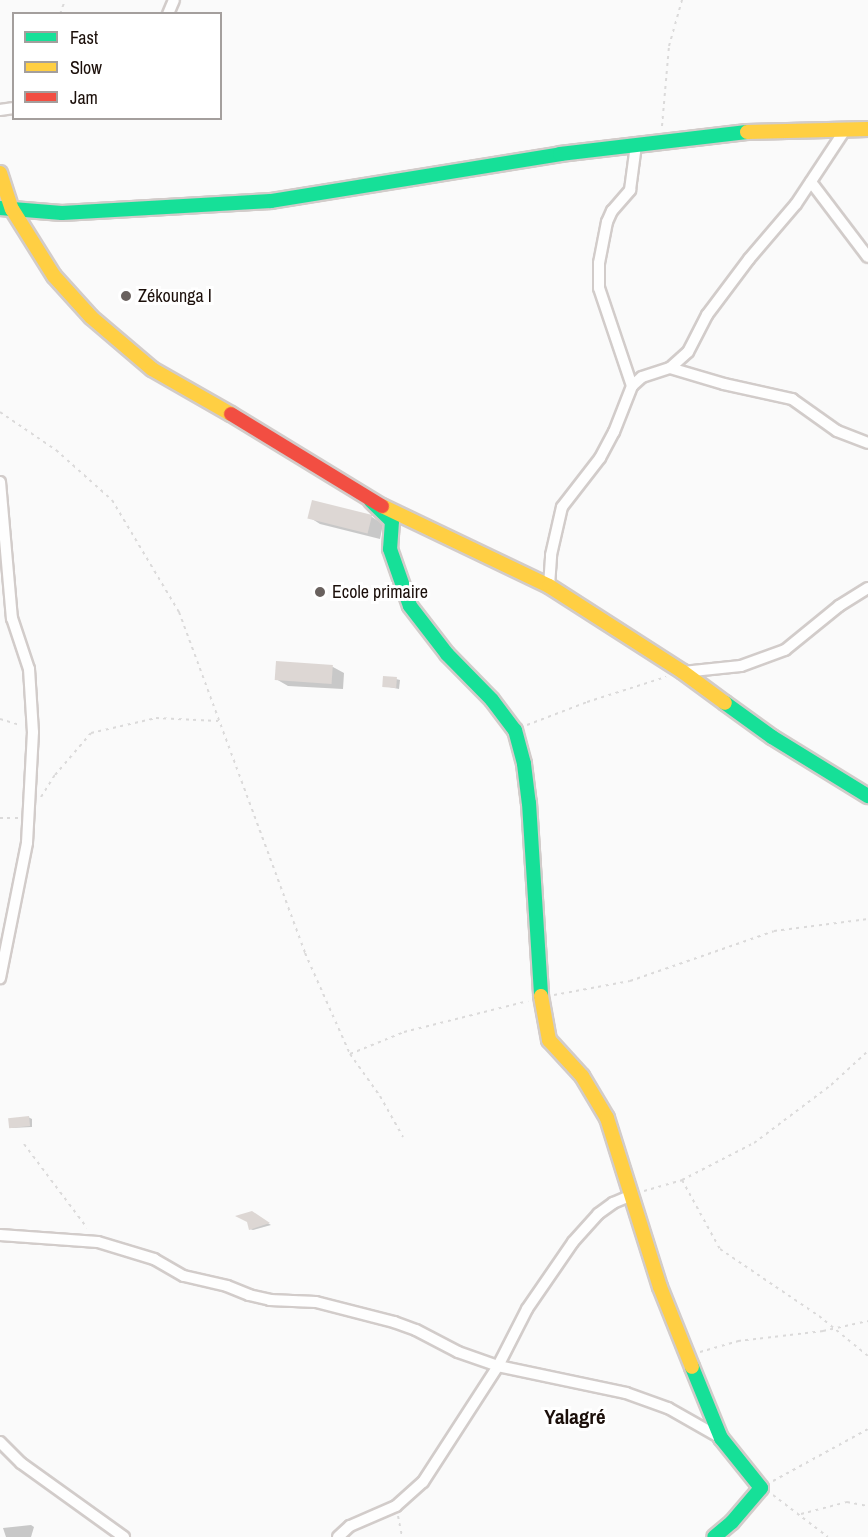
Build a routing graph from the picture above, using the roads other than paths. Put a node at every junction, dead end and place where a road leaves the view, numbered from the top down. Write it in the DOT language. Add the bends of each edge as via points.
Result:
graph roads {
  1 [pos="868,129"];
  2 [pos="845,130"];
  3 [pos="636,144"];
  4 [pos="0,172"];
  5 [pos="811,182"];
  6 [pos="6,208"];
  7 [pos="868,257"];
  8 [pos="670,368"];
  9 [pos="632,386"];
  10 [pos="868,443"];
  11 [pos="0,482"];
  12 [pos="371,501"];
  13 [pos="549,586"];
  14 [pos="868,588"];
  15 [pos="683,672"];
  16 [pos="868,796"];
  17 [pos="0,978"];
  18 [pos="632,1195"];
  19 [pos="0,1235"];
  20 [pos="498,1366"];
  21 [pos="721,1438"];
  22 [pos="0,1442"];
  23 [pos="124,1537"];
  24 [pos="338,1537"];
  25 [pos="714,1537"];
  1 -- 2 [label="street"];
  2 -- 3 [label="street" via="748,132"];
  2 -- 5 [label="street"];
  3 -- 6 [label="street" via="271,201 93,212"];
  3 -- 9 [label="street" via="630,190 607,222 598,288"];
  4 -- 6 [label="street"];
  5 -- 7 [label="street"];
  5 -- 8 [label="street" via="723,292 688,352"];
  6 -- 12 [label="street" via="54,276 91,317 152,369 291,448"];
  8 -- 9 [label="street" via="642,377"];
  8 -- 10 [label="street" via="792,399 837,431"];
  9 -- 13 [label="street" via="600,458 562,507 551,555"];
  11 -- 17 [label="street" via="12,618 29,669 33,732 27,843"];
  12 -- 13 [label="street"];
  12 -- 18 [label="street" via="392,521 390,549 410,606 515,730 524,764 533,842 541,997 549,1040 582,1076 607,1118"];
  13 -- 15 [label="street"];
  14 -- 15 [label="street" via="784,650 741,666"];
  15 -- 16 [label="street" via="772,737"];
  18 -- 20 [label="street" via="598,1214 573,1242 527,1309"];
  18 -- 21 [label="street" via="660,1287"];
  19 -- 20 [label="street" via="98,1242 154,1259 184,1276 249,1295 316,1302 394,1322"];
  20 -- 21 [label="street" via="626,1394 668,1408"];
  20 -- 24 [label="street" via="423,1482 396,1506 350,1526"];
  21 -- 25 [label="street" via="761,1488"];
  22 -- 23 [label="street" via="21,1463"];
}
